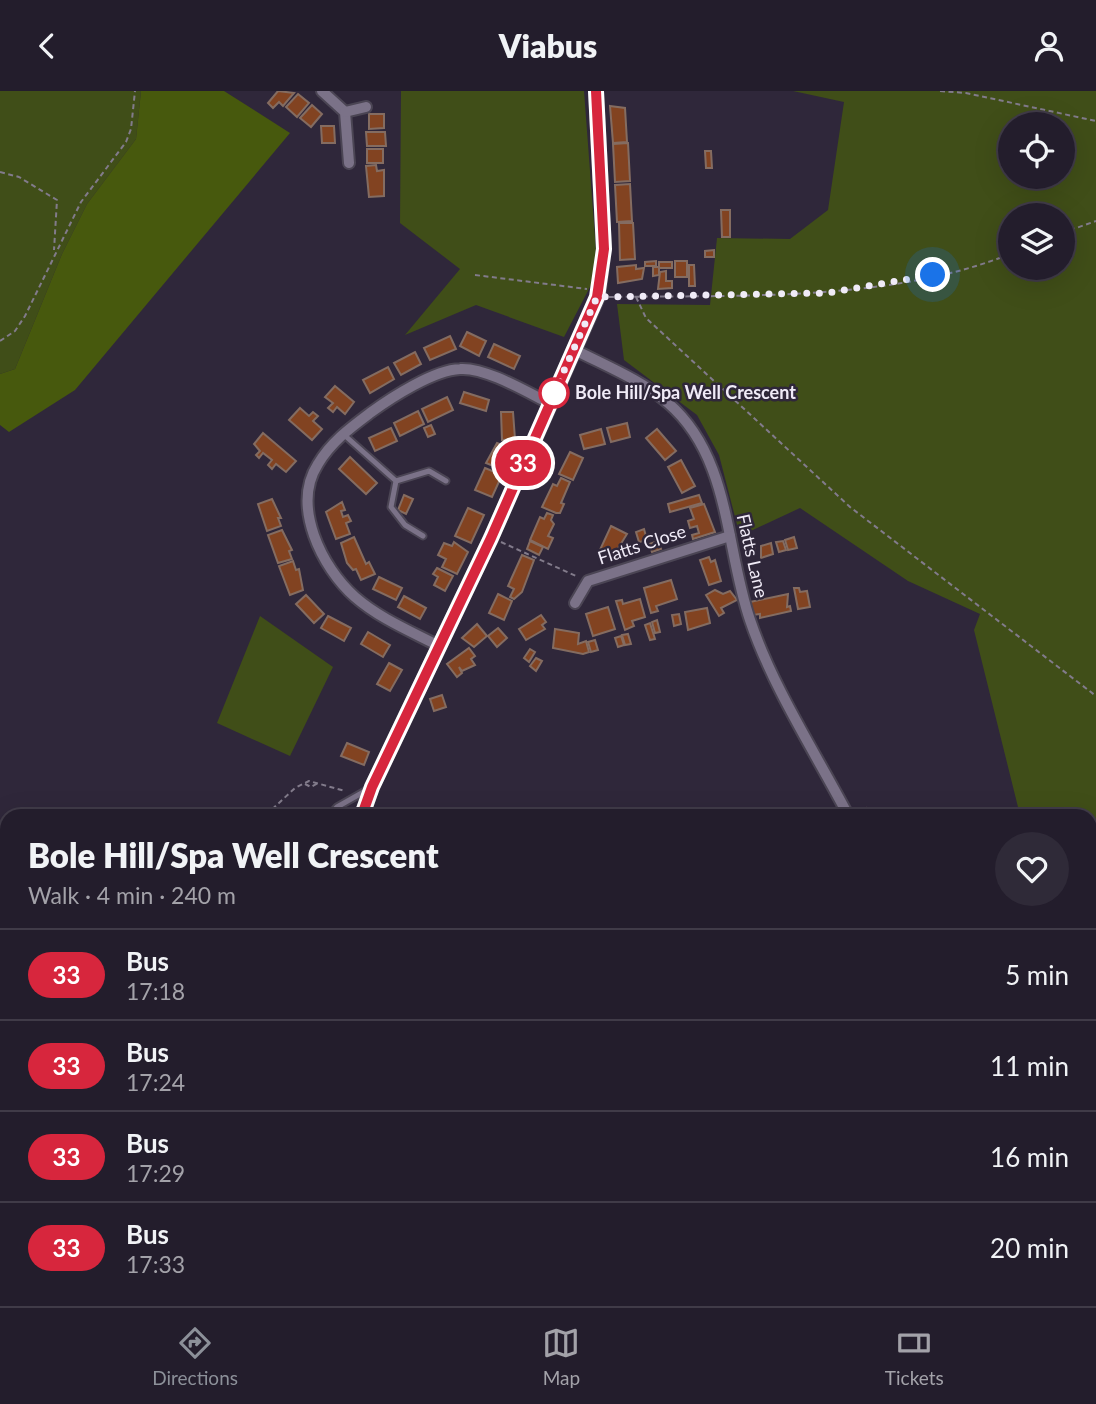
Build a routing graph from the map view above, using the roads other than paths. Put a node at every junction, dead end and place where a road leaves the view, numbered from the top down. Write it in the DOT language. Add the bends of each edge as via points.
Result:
graph roads {
  1 [pos="323,91"];
  2 [pos="596,91"];
  3 [pos="366,107"];
  4 [pos="345,113"];
  5 [pos="349,163"];
  6 [pos="575,349"];
  7 [pos="549,403"];
  8 [pos="342,433"];
  9 [pos="396,481"];
  10 [pos="446,481"];
  11 [pos="423,536"];
  12 [pos="730,536"];
  13 [pos="575,603"];
  14 [pos="437,645"];
  15 [pos="372,787"];
  16 [pos="338,809"];
  17 [pos="364,809"];
  18 [pos="845,809"];
  1 -- 4 [label="street"];
  2 -- 6 [label="street" via="604,249 598,294"];
  3 -- 4 [label="street"];
  4 -- 5 [label="street"];
  6 -- 7 [label="street"];
  6 -- 12 [label="street, Flatts Lane" via="669,404 713,469"];
  7 -- 8 [label="street" via="493,377 461,369 430,378 386,401"];
  7 -- 14 [label="street" via="491,538"];
  8 -- 9 [label="lane"];
  8 -- 14 [label="street" via="316,466 307,495 312,529 326,561 354,597"];
  9 -- 10 [label="lane" via="429,471"];
  9 -- 11 [label="lane" via="391,507 404,525"];
  12 -- 13 [label="street, Flatts Close" via="588,581"];
  12 -- 18 [label="street, Flatts Lane" via="749,619"];
  14 -- 15 [label="street"];
  15 -- 16 [label="lane"];
  15 -- 17 [label="street"];
}
